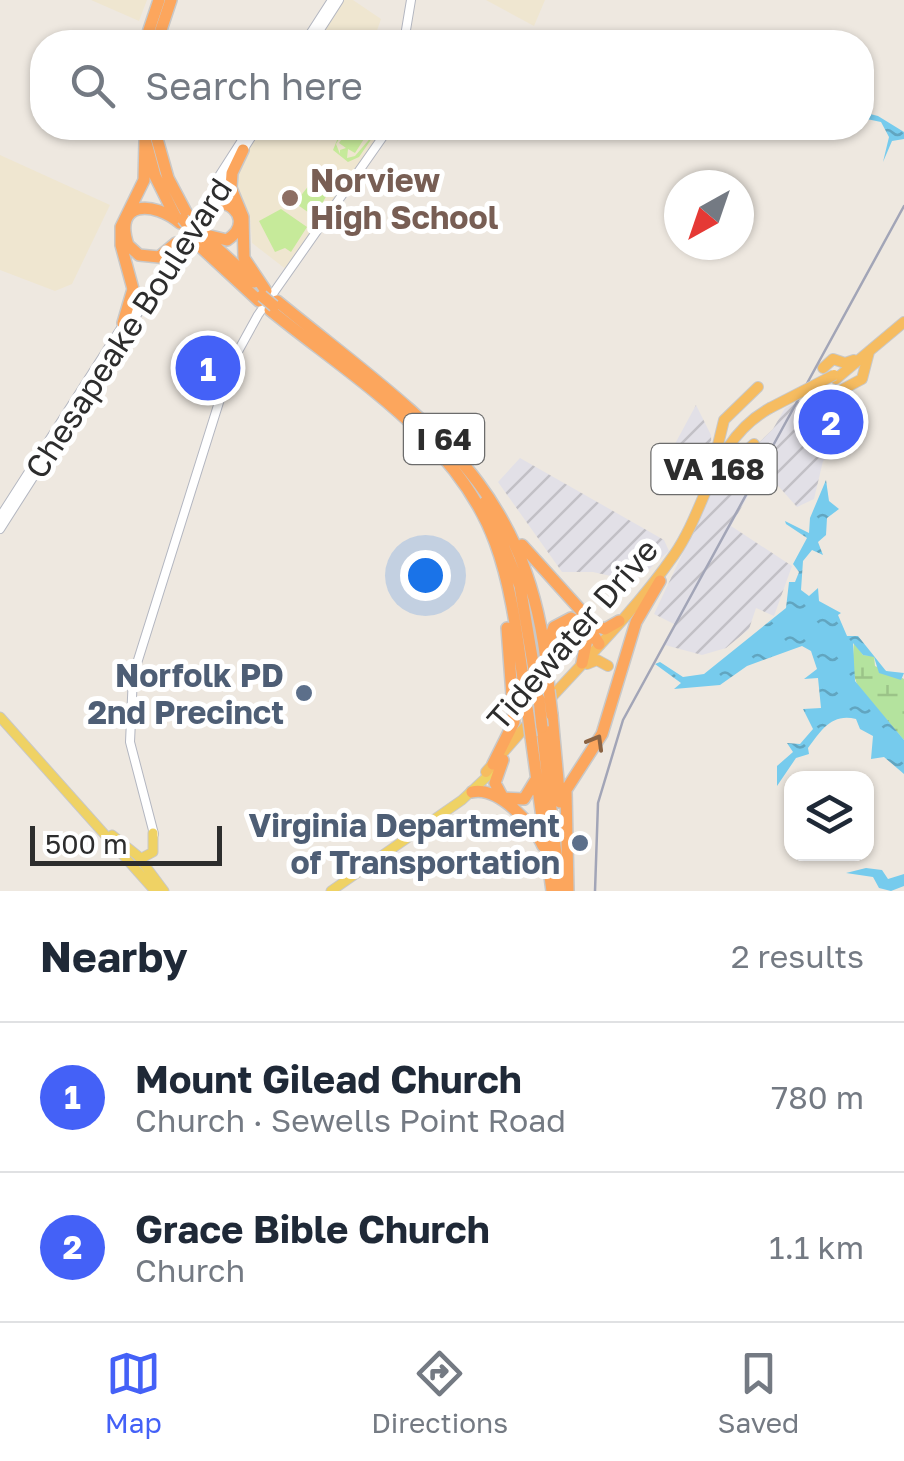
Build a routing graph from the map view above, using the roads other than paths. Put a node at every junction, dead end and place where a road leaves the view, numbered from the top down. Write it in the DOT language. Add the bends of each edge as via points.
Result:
graph roads {
  1 [pos="165,0"];
  2 [pos="335,0"];
  3 [pos="411,0"];
  4 [pos="155,30"];
  5 [pos="316,30"];
  6 [pos="406,30"];
  7 [pos="146,140"];
  8 [pos="151,140"];
  9 [pos="246,140"];
  10 [pos="248,140"];
  11 [pos="382,140"];
  12 [pos="243,150"];
  13 [pos="187,218"];
  14 [pos="197,235"];
  15 [pos="176,243"];
  16 [pos="263,295"];
  17 [pos="274,306"];
  18 [pos="904,322"];
  19 [pos="123,323"];
  20 [pos="869,351"];
  21 [pos="856,360"];
  22 [pos="831,374"];
  23 [pos="860,380"];
  24 [pos="755,389"];
  25 [pos="832,395"];
  26 [pos="732,412"];
  27 [pos="746,427"];
  28 [pos="710,482"];
  29 [pos="488,492"];
  30 [pos="0,517"];
  31 [pos="0,529"];
  32 [pos="502,564"];
  33 [pos="660,581"];
  34 [pos="529,597"];
  35 [pos="587,620"];
  36 [pos="618,620"];
  37 [pos="600,646"];
  38 [pos="546,655"];
  39 [pos="584,664"];
  40 [pos="608,666"];
  41 [pos="544,694"];
  42 [pos="0,717"];
  43 [pos="492,768"];
  44 [pos="536,772"];
  45 [pos="472,792"];
  46 [pos="494,797"];
  47 [pos="153,833"];
  48 [pos="156,845"];
  49 [pos="141,864"];
  50 [pos="154,876"];
  51 [pos="559,890"];
  52 [pos="155,891"];
  53 [pos="164,891"];
  54 [pos="328,891"];
  1 -- 4 [label="highway"];
  2 -- 5 [label="main road"];
  3 -- 6 [label="main road"];
  7 -- 19 [label="highway" via="144,180 120,227 134,289"];
  8 -- 13 [label="highway"];
  9 -- 15 [label="main road, Chesapeake Boulevard"];
  10 -- 12 [label="main road, Chesapeake Boulevard"];
  11 -- 47 [label="main road" via="231,364 133,676 130,742"];
  12 -- 13 [label="main road, Chesapeake Boulevard"];
  12 -- 16 [label="highway" via="230,188 244,217 244,258"];
  13 -- 14 [label="highway, bridge"];
  13 -- 14 [label="highway" via="223,202 236,210 238,231 227,240"];
  13 -- 15 [label="highway" via="148,206 133,213 124,229 130,248 143,257 159,257"];
  13 -- 31 [label="main road, Chesapeake Boulevard"];
  14 -- 16 [label="highway"];
  15 -- 19 [label="main road, Chesapeake Boulevard"];
  16 -- 17 [label="highway, I 64, bridge"];
  17 -- 29 [label="highway, I 64" via="435,430"];
  17 -- 32 [label="highway, I 64" via="441,453 479,507"];
  17 -- 34 [label="highway" via="454,458 494,518"];
  18 -- 20 [label="highway, Tidewater Drive / VA 168"];
  19 -- 30 [label="main road, Chesapeake Boulevard"];
  20 -- 21 [label="highway, Tidewater Drive / VA 168"];
  20 -- 22 [label="highway, Tidewater Drive / VA 168"];
  20 -- 23 [label="highway"];
  21 -- 22 [label="highway, Tidewater Drive / VA 168"];
  21 -- 22 [label="highway" via="838,360"];
  22 -- 23 [label="highway" via="854,371"];
  22 -- 27 [label="highway, Tidewater Drive / VA 168, bridge"];
  23 -- 25 [label="highway"];
  24 -- 26 [label="highway"];
  26 -- 27 [label="highway" via="732,427"];
  26 -- 28 [label="highway" via="722,425"];
  27 -- 28 [label="highway, Tidewater Drive / VA 168" via="732,439"];
  27 -- 28 [label="highway" via="741,444 754,444"];
  28 -- 33 [label="highway, Tidewater Drive / VA 168" via="684,547"];
  28 -- 36 [label="highway, Tidewater Drive / VA 168" via="676,551"];
  29 -- 34 [label="highway, I 64" via="513,536"];
  29 -- 35 [label="highway" via="549,580"];
  32 -- 43 [label="highway" via="514,717"];
  32 -- 44 [label="highway, I 64, bridge"];
  33 -- 37 [label="highway, Tidewater Drive / VA 168"];
  51 -- 33 [label="highway, one-way" via="565,796 598,742 640,614"];
  34 -- 38 [label="highway, I 64" via="538,608"];
  34 -- 41 [label="highway"];
  35 -- 36 [label="highway" via="603,629"];
  35 -- 37 [label="highway"];
  35 -- 38 [label="highway" via="561,620"];
  35 -- 39 [label="highway"];
  36 -- 37 [label="highway, Tidewater Drive / VA 168"];
  37 -- 39 [label="highway, Tidewater Drive / VA 168"];
  38 -- 41 [label="highway, I 64"];
  39 -- 40 [label="highway" via="597,660"];
  39 -- 43 [label="highway, Tidewater Drive / VA 168"];
  41 -- 51 [label="highway, bridge"];
  41 -- 51 [label="highway, I 64, bridge" via="552,716"];
  42 -- 49 [label="main road"];
  43 -- 44 [label="highway" via="500,795 510,801 528,796"];
  43 -- 45 [label="main road, Tidewater Drive / VA 168"];
  43 -- 46 [label="highway"];
  43 -- 54 [label="main road, Tidewater Drive / VA 168"];
  44 -- 51 [label="highway, I 64"];
  45 -- 46 [label="highway"];
  45 -- 54 [label="main road, Tidewater Drive / VA 168"];
  46 -- 51 [label="highway" via="538,834"];
  47 -- 48 [label="main road"];
  47 -- 49 [label="main road" via="153,852"];
  48 -- 49 [label="main road" via="153,858"];
  48 -- 50 [label="main road"];
  49 -- 50 [label="main road"];
  49 -- 52 [label="main road"];
  50 -- 53 [label="main road"];
}
